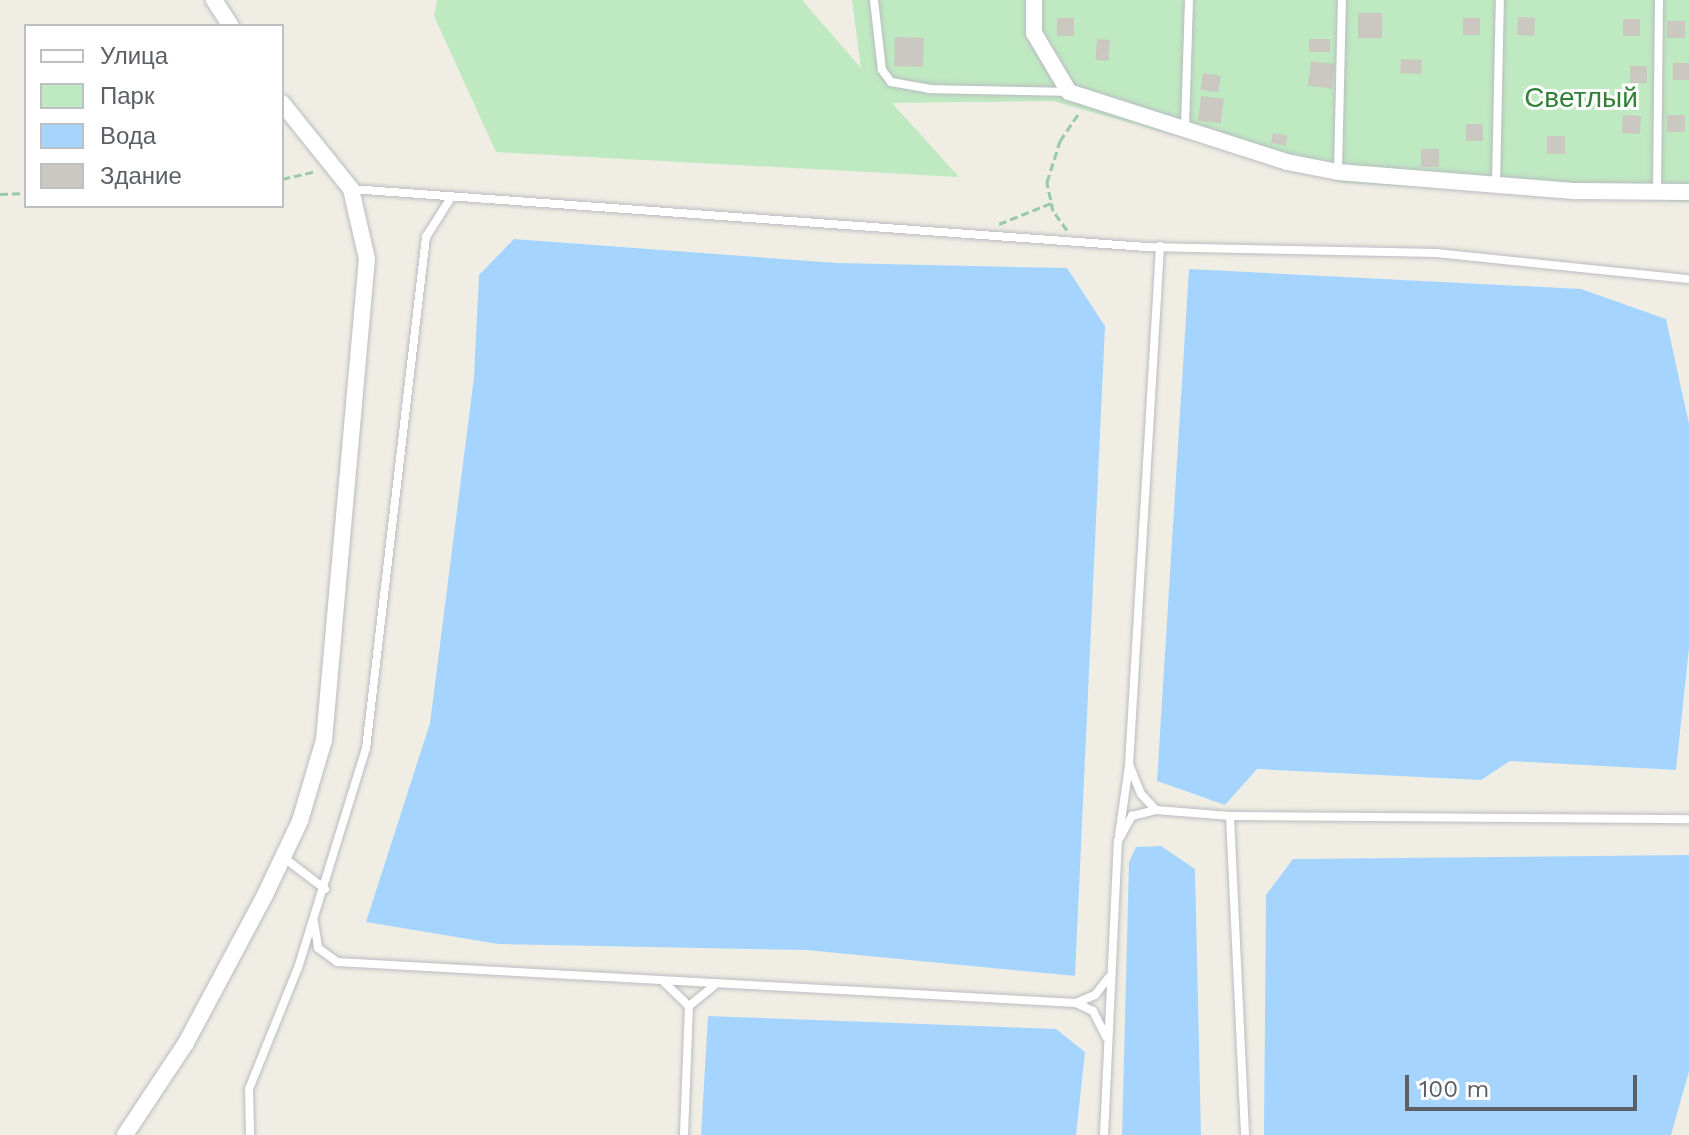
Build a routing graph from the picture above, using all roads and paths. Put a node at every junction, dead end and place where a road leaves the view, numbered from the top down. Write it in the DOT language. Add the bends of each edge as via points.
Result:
graph roads {
  1 [pos="214,0"];
  2 [pos="874,0"];
  3 [pos="1034,0"];
  4 [pos="1189,0"];
  5 [pos="1342,0"];
  6 [pos="1500,0"];
  7 [pos="1659,0"];
  8 [pos="230,24"];
  9 [pos="1069,92"];
  10 [pos="1089,97"];
  11 [pos="284,106"];
  12 [pos="1185,127"];
  13 [pos="333,168"];
  14 [pos="1338,172"];
  15 [pos="284,179"];
  16 [pos="1496,185"];
  17 [pos="351,189"];
  18 [pos="1657,192"];
  19 [pos="1689,192"];
  20 [pos="24,193"];
  21 [pos="0,194"];
  22 [pos="450,199"];
  23 [pos="1051,203"];
  24 [pos="974,235"];
  25 [pos="1075,242"];
  26 [pos="1160,246"];
  27 [pos="1689,279"];
  28 [pos="1129,765"];
  29 [pos="1156,810"];
  30 [pos="1230,816"];
  31 [pos="1689,819"];
  32 [pos="1118,841"];
  33 [pos="283,857"];
  34 [pos="325,889"];
  35 [pos="314,921"];
  36 [pos="1111,975"];
  37 [pos="662,981"];
  38 [pos="715,985"];
  39 [pos="1076,1003"];
  40 [pos="689,1006"];
  41 [pos="1107,1040"];
  42 [pos="125,1135"];
  43 [pos="250,1135"];
  44 [pos="684,1135"];
  45 [pos="1104,1135"];
  46 [pos="1245,1135"];
  1 -- 8 [label="street"];
  2 -- 9 [label="lane" via="882,70 891,82 929,89"];
  3 -- 9 [label="street" via="1034,33 1047,64"];
  4 -- 12 [label="lane"];
  5 -- 14 [label="lane"];
  6 -- 16 [label="lane"];
  7 -- 18 [label="lane"];
  9 -- 10 [label="street"];
  10 -- 12 [label="street"];
  10 -- 23 [label="path" via="1060,141 1047,182"];
  11 -- 13 [label="street"];
  12 -- 14 [label="street"];
  13 -- 15 [label="path"];
  13 -- 17 [label="street"];
  14 -- 16 [label="street"];
  16 -- 18 [label="street"];
  17 -- 22 [label="lane"];
  17 -- 33 [label="street" via="367,259 333,679 324,740"];
  18 -- 19 [label="street"];
  20 -- 21 [label="path"];
  22 -- 24 [label="lane"];
  22 -- 34 [label="lane" via="426,237 366,749"];
  23 -- 24 [label="path"];
  23 -- 25 [label="path"];
  24 -- 25 [label="lane"];
  25 -- 26 [label="lane"];
  26 -- 27 [label="lane" via="1436,253"];
  26 -- 28 [label="lane"];
  28 -- 29 [label="lane" via="1141,794"];
  28 -- 32 [label="lane"];
  29 -- 30 [label="lane"];
  29 -- 32 [label="lane" via="1132,816"];
  30 -- 31 [label="lane"];
  30 -- 46 [label="lane"];
  32 -- 36 [label="lane"];
  33 -- 34 [label="lane"];
  33 -- 42 [label="street" via="186,1043"];
  34 -- 35 [label="lane"];
  35 -- 37 [label="lane" via="318,948 337,962"];
  35 -- 43 [label="lane" via="249,1089"];
  36 -- 39 [label="lane" via="1095,995"];
  36 -- 41 [label="lane"];
  37 -- 38 [label="lane"];
  37 -- 40 [label="lane"];
  38 -- 39 [label="lane"];
  38 -- 40 [label="lane"];
  39 -- 41 [label="lane" via="1093,1011"];
  40 -- 44 [label="lane"];
  41 -- 45 [label="lane"];
}
